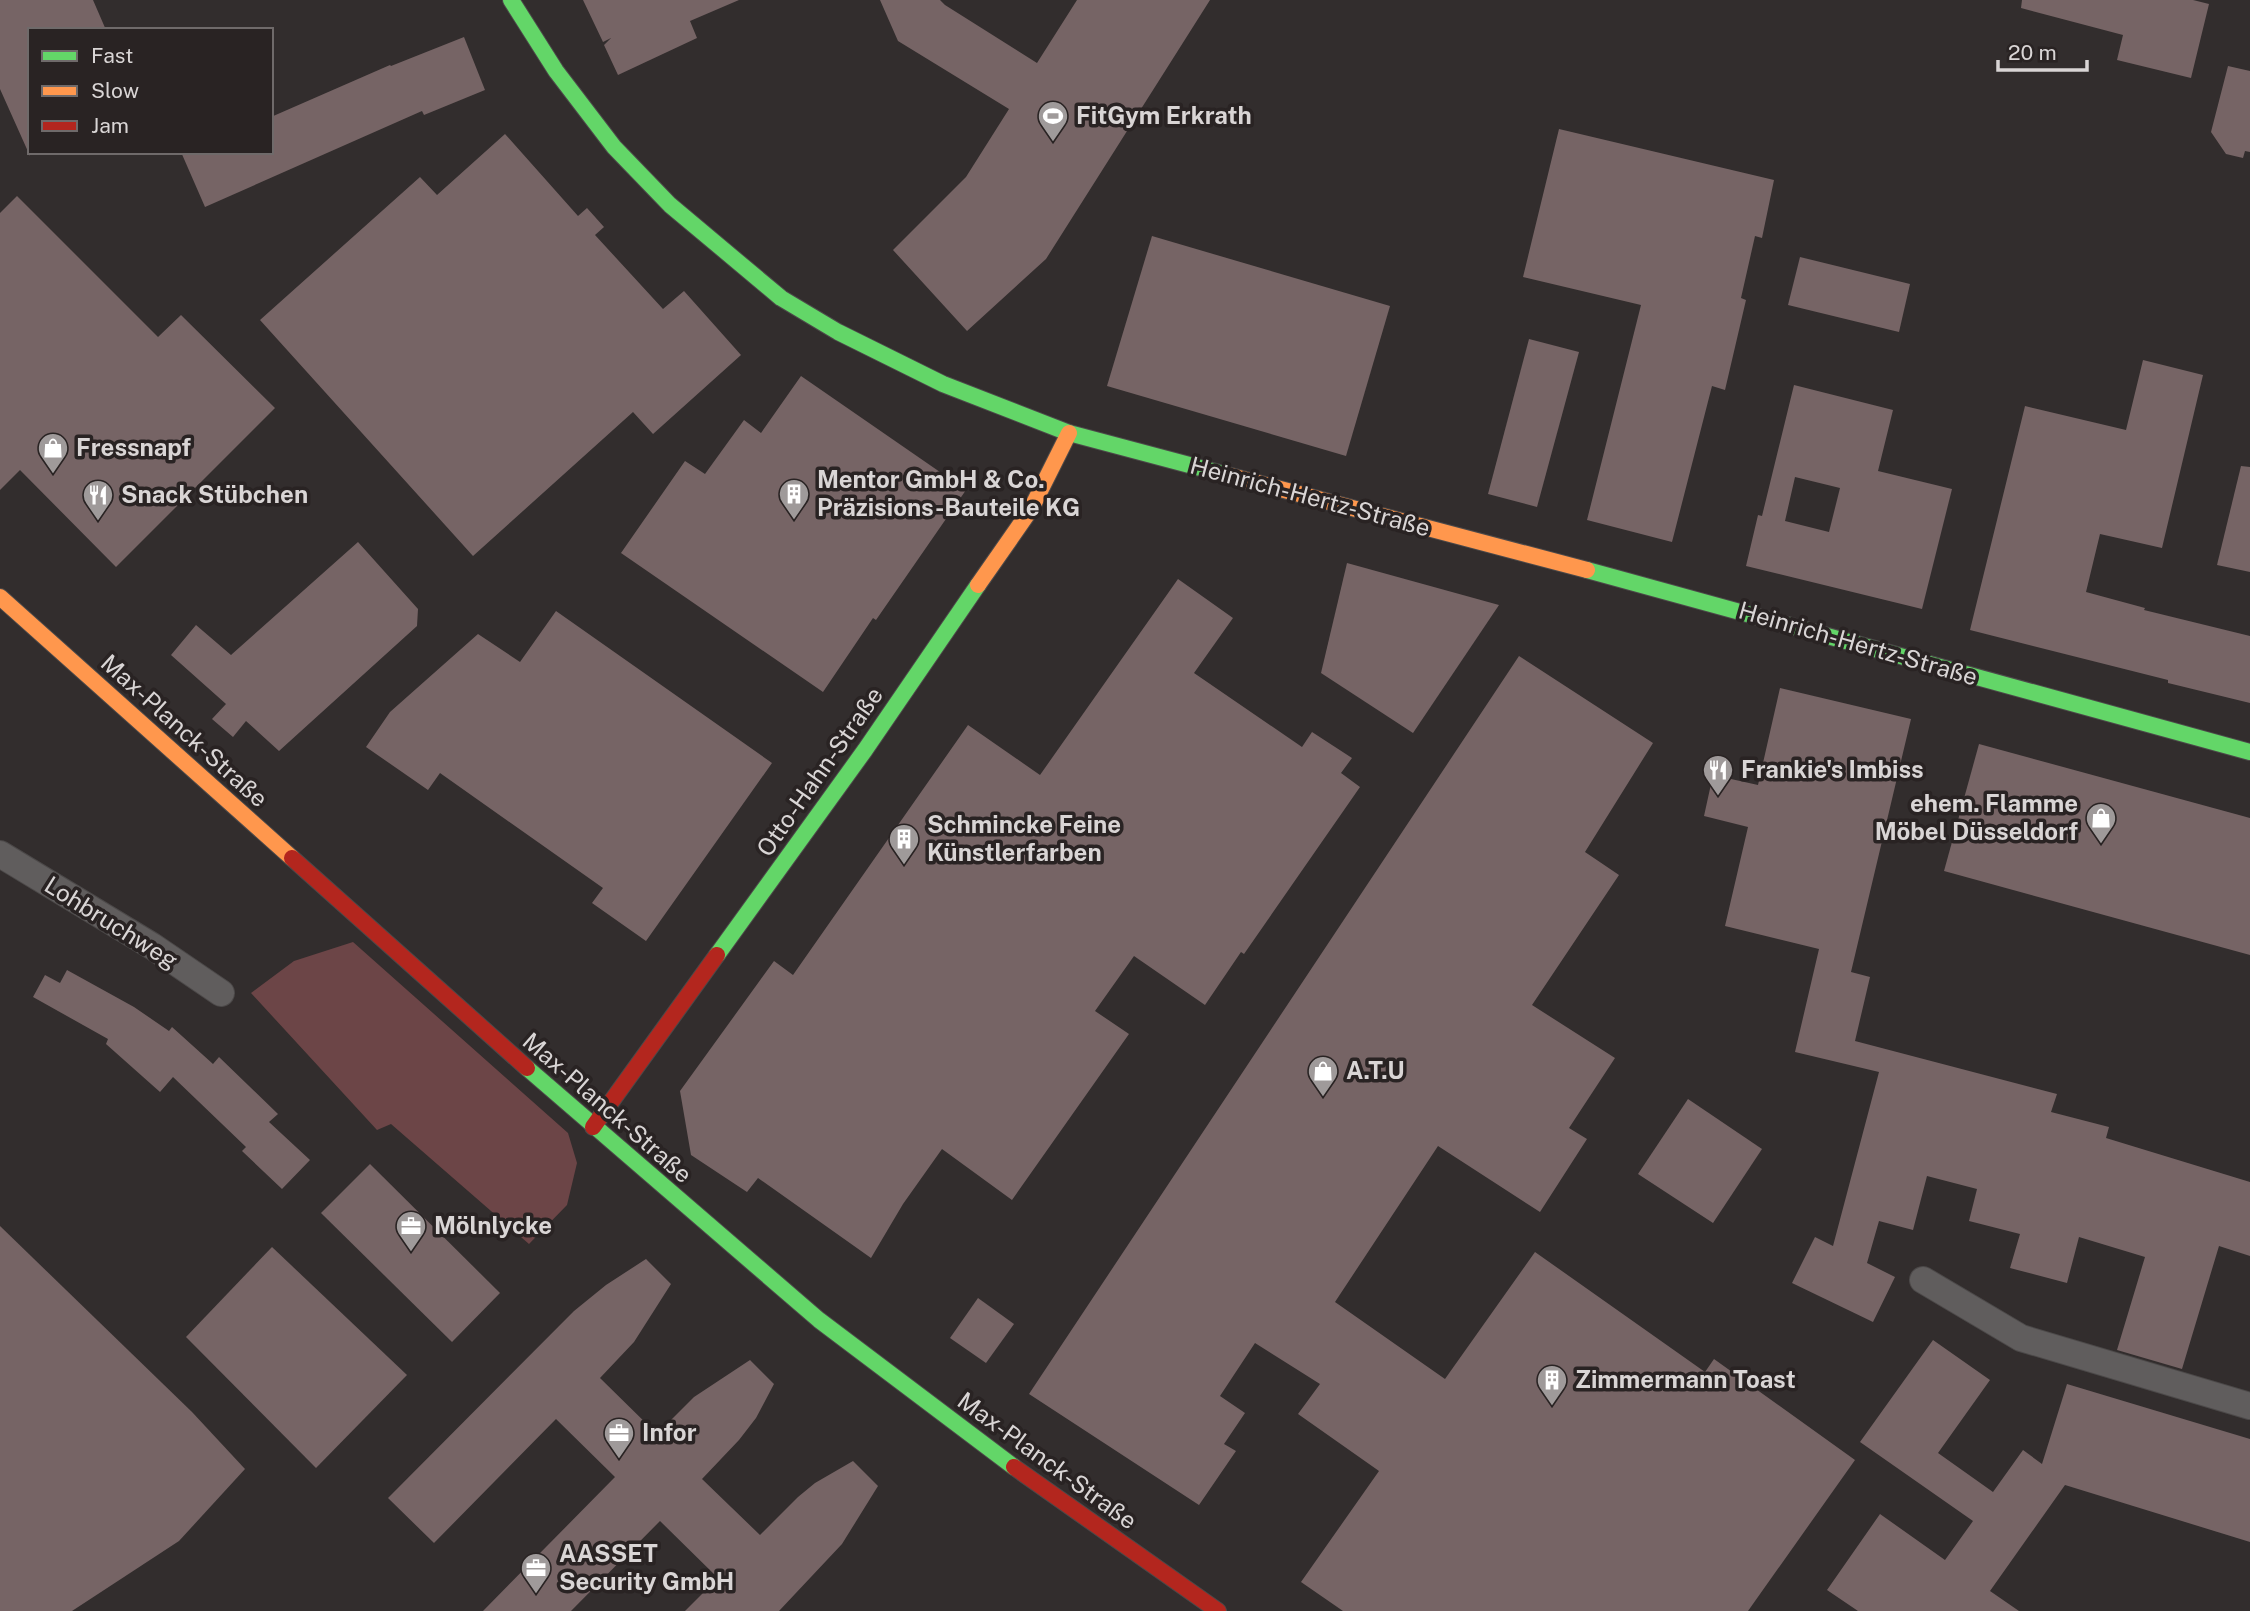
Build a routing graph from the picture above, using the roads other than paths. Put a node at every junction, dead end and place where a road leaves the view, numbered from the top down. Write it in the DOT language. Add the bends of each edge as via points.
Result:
graph roads {
  1 [pos="511,0"];
  2 [pos="1069,433"];
  3 [pos="0,597"];
  4 [pos="2250,752"];
  5 [pos="0,854"];
  6 [pos="221,993"];
  7 [pos="593,1127"];
  8 [pos="1923,1280"];
  9 [pos="2250,1406"];
  10 [pos="1218,1611"];
  1 -- 2 [label="street, Heinrich-Hertz-Straße" via="556,71 614,147 670,205 781,298 943,384"];
  2 -- 4 [label="street, Heinrich-Hertz-Straße"];
  2 -- 7 [label="street, Otto-Hahn-Straße" via="1023,521 865,750"];
  3 -- 7 [label="street, Max-Planck-Straße"];
  5 -- 6 [label="street, Lohbruchweg"];
  7 -- 10 [label="street, Max-Planck-Straße" via="820,1320 976,1440"];
  8 -- 9 [label="street" via="2021,1338"];
}
